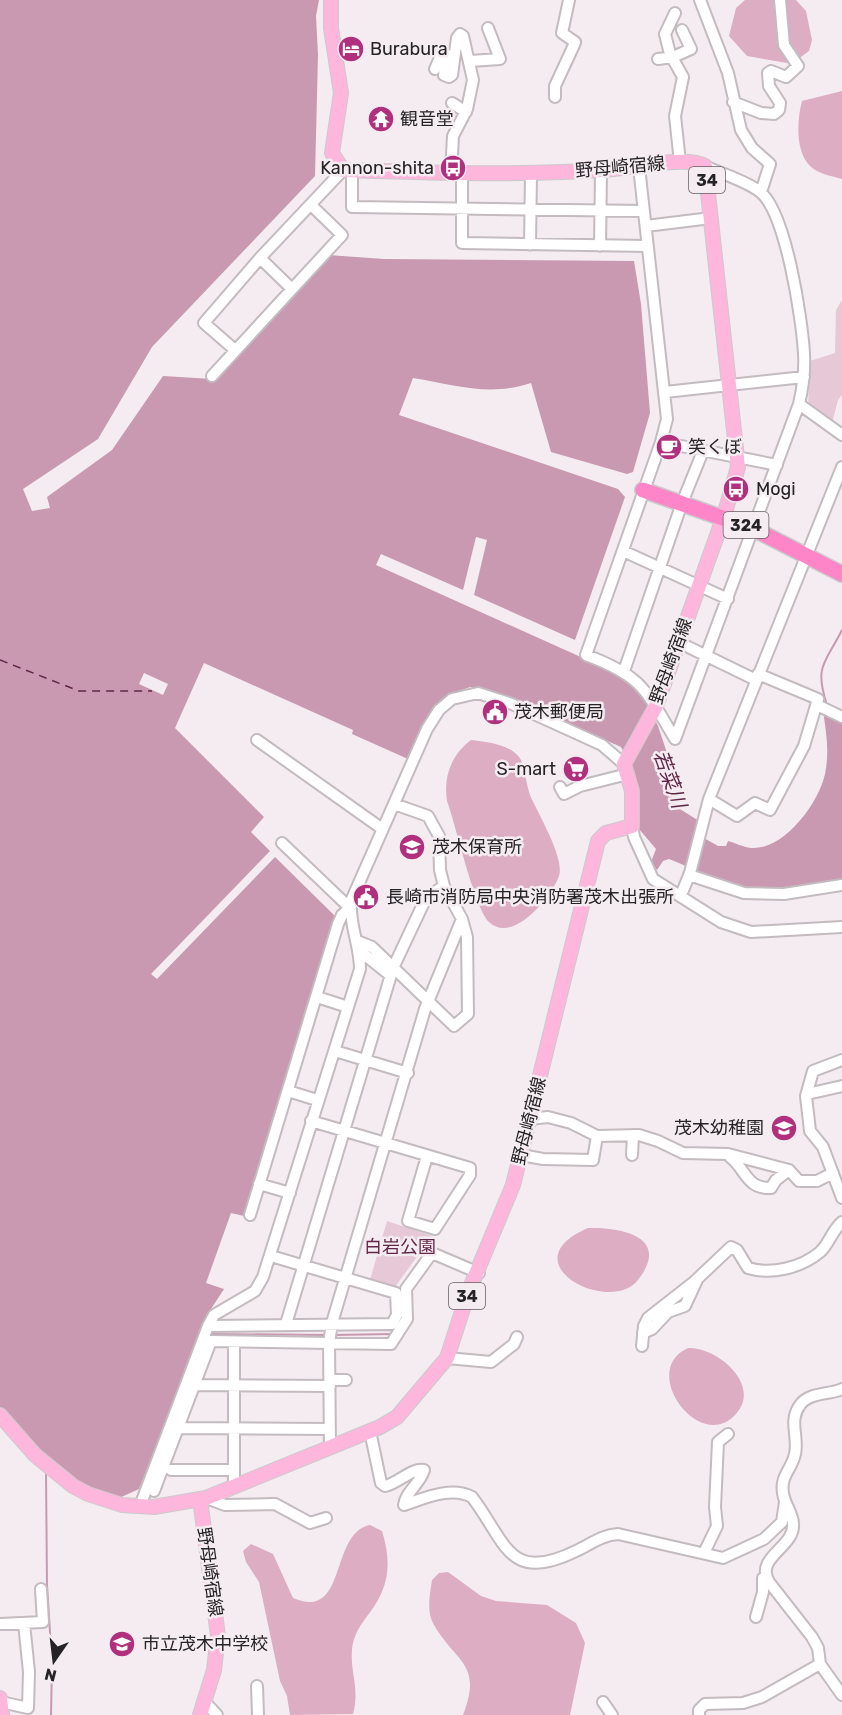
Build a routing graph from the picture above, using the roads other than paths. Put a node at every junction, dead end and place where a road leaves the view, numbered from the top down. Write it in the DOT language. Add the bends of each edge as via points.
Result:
graph roads {
  1 [pos="332,0"];
  2 [pos="569,0"];
  3 [pos="700,0"];
  4 [pos="780,0"];
  5 [pos="675,13"];
  6 [pos="488,28"];
  7 [pos="681,30"];
  8 [pos="673,57"];
  9 [pos="657,59"];
  10 [pos="470,61"];
  11 [pos="435,69"];
  12 [pos="555,97"];
  13 [pos="733,102"];
  14 [pos="452,103"];
  15 [pos="465,112"];
  16 [pos="680,162"];
  17 [pos="705,166"];
  18 [pos="639,167"];
  19 [pos="601,170"];
  20 [pos="348,171"];
  21 [pos="457,173"];
  22 [pos="531,174"];
  23 [pos="761,192"];
  24 [pos="311,205"];
  25 [pos="462,209"];
  26 [pos="531,210"];
  27 [pos="600,211"];
  28 [pos="644,212"];
  29 [pos="711,218"];
  30 [pos="646,226"];
  31 [pos="530,245"];
  32 [pos="600,246"];
  33 [pos="648,246"];
  34 [pos="260,258"];
  35 [pos="292,289"];
  36 [pos="235,350"];
  37 [pos="212,376"];
  38 [pos="804,376"];
  39 [pos="729,385"];
  40 [pos="665,392"];
  41 [pos="800,404"];
  42 [pos="842,435"];
  43 [pos="661,442"];
  44 [pos="703,451"];
  45 [pos="738,458"];
  46 [pos="777,465"];
  47 [pos="842,467"];
  48 [pos="644,490"];
  49 [pos="682,503"];
  50 [pos="724,516"];
  51 [pos="754,529"];
  52 [pos="623,551"];
  53 [pos="807,555"];
  54 [pos="660,567"];
  55 [pos="842,574"];
  56 [pos="699,585"];
  57 [pos="728,599"];
  58 [pos="678,642"];
  59 [pos="706,655"];
  60 [pos="624,671"];
  61 [pos="757,677"];
  62 [pos="820,706"];
  63 [pos="653,711"];
  64 [pos="840,715"];
  65 [pos="257,740"];
  66 [pos="626,769"];
  67 [pos="560,787"];
  68 [pos="709,799"];
  69 [pos="394,804"];
  70 [pos="632,826"];
  71 [pos="381,828"];
  72 [pos="282,843"];
  73 [pos="689,874"];
  74 [pos="842,885"];
  75 [pos="444,886"];
  76 [pos="681,895"];
  77 [pos="350,908"];
  78 [pos="462,919"];
  79 [pos="842,927"];
  80 [pos="358,946"];
  81 [pos="392,972"];
  82 [pos="317,997"];
  83 [pos="426,1005"];
  84 [pos="348,1007"];
  85 [pos="335,1051"];
  86 [pos="842,1060"];
  87 [pos="367,1061"];
  88 [pos="408,1073"];
  89 [pos="842,1086"];
  90 [pos="288,1091"];
  91 [pos="807,1094"];
  92 [pos="317,1100"];
  93 [pos="530,1119"];
  94 [pos="311,1121"];
  95 [pos="344,1131"];
  96 [pos="633,1135"];
  97 [pos="597,1136"];
  98 [pos="387,1143"];
  99 [pos="728,1154"];
  100 [pos="521,1155"];
  101 [pos="632,1155"];
  102 [pos="427,1156"];
  103 [pos="789,1170"];
  104 [pos="833,1173"];
  105 [pos="259,1184"];
  106 [pos="290,1192"];
  107 [pos="842,1198"];
  108 [pos="249,1215"];
  109 [pos="842,1221"];
  110 [pos="271,1256"];
  111 [pos="303,1266"];
  112 [pos="479,1273"];
  113 [pos="344,1278"];
  114 [pos="286,1324"];
  115 [pos="332,1324"];
  116 [pos="208,1326"];
  117 [pos="517,1337"];
  118 [pos="330,1341"];
  119 [pos="234,1342"];
  120 [pos="642,1347"];
  121 [pos="447,1358"];
  122 [pos="346,1380"];
  123 [pos="330,1383"];
  124 [pos="195,1385"];
  125 [pos="234,1386"];
  126 [pos="842,1389"];
  127 [pos="0,1415"];
  128 [pos="179,1428"];
  129 [pos="233,1428"];
  130 [pos="330,1429"];
  131 [pos="370,1431"];
  132 [pos="728,1434"];
  133 [pos="330,1448"];
  134 [pos="171,1470"];
  135 [pos="234,1470"];
  136 [pos="234,1487"];
  137 [pos="154,1491"];
  138 [pos="203,1498"];
  139 [pos="785,1502"];
  140 [pos="140,1506"];
  141 [pos="326,1518"];
  142 [pos="704,1553"];
  143 [pos="766,1575"];
  144 [pos="41,1589"];
  145 [pos="756,1617"];
  146 [pos="24,1623"];
  147 [pos="0,1624"];
  148 [pos="820,1664"];
  149 [pos="257,1686"];
  150 [pos="842,1695"];
  151 [pos="603,1702"];
  152 [pos="1,1705"];
  153 [pos="202,1709"];
  154 [pos="217,1715"];
  155 [pos="258,1715"];
  156 [pos="612,1715"];
  157 [pos="699,1715"];
  1 -- 20 [label="main road" via="331,28 341,93 332,153"];
  2 -- 12 [label="street" via="562,33 575,42 555,86"];
  3 -- 13 [label="street" via="728,73"];
  4 -- 13 [label="street" via="784,45 798,66 786,77 773,71 768,73 768,86 780,103 780,110 761,114"];
  5 -- 8 [label="street" via="665,34"];
  6 -- 10 [label="street" via="500,58"];
  7 -- 8 [label="street" via="692,49"];
  8 -- 9 [label="street"];
  8 -- 16 [label="street" via="683,81 675,116"];
  10 -- 11 [label="street" via="460,34 452,75 444,75 447,55 443,51"];
  10 -- 15 [label="street" via="473,80"];
  13 -- 23 [label="street" via="748,143 770,164"];
  14 -- 15 [label="street"];
  15 -- 21 [label="street" via="453,136"];
  16 -- 17 [label="main road, 野母崎宿線 / 34"];
  16 -- 18 [label="main road, 野母崎宿線 / 34"];
  17 -- 23 [label="street"];
  17 -- 29 [label="main road, 野母崎宿線 / 34"];
  18 -- 19 [label="main road, 野母崎宿線 / 34"];
  18 -- 28 [label="street"];
  19 -- 22 [label="main road, 野母崎宿線 / 34"];
  19 -- 27 [label="street"];
  20 -- 21 [label="main road, 野母崎宿線 / 34"];
  20 -- 24 [label="street"];
  20 -- 25 [label="street" via="352,207"];
  21 -- 22 [label="main road, 野母崎宿線 / 34"];
  21 -- 25 [label="street"];
  22 -- 26 [label="street"];
  23 -- 38 [label="street" via="787,249 800,317"];
  24 -- 34 [label="street"];
  24 -- 35 [label="street" via="342,235"];
  25 -- 26 [label="street"];
  25 -- 31 [label="street" via="462,243"];
  26 -- 27 [label="street"];
  26 -- 31 [label="street"];
  27 -- 28 [label="street"];
  27 -- 32 [label="street"];
  28 -- 30 [label="street"];
  29 -- 30 [label="street"];
  29 -- 39 [label="main road, 野母崎宿線 / 34"];
  30 -- 33 [label="street"];
  31 -- 32 [label="street"];
  32 -- 33 [label="street"];
  33 -- 40 [label="street"];
  34 -- 35 [label="street"];
  34 -- 36 [label="street" via="204,323"];
  35 -- 36 [label="street"];
  36 -- 37 [label="street"];
  38 -- 39 [label="street"];
  38 -- 41 [label="street"];
  39 -- 40 [label="street"];
  39 -- 45 [label="main road, 野母崎宿線 / 34"];
  40 -- 43 [label="street" via="667,419"];
  41 -- 42 [label="street"];
  41 -- 46 [label="street"];
  43 -- 44 [label="street"];
  43 -- 48 [label="street"];
  44 -- 45 [label="street"];
  44 -- 49 [label="street"];
  45 -- 46 [label="street"];
  45 -- 50 [label="main road, 野母崎宿線 / 34"];
  46 -- 51 [label="street"];
  47 -- 53 [label="street"];
  48 -- 49 [label="highway, 324"];
  48 -- 52 [label="street"];
  49 -- 50 [label="highway, 324"];
  49 -- 54 [label="street"];
  50 -- 51 [label="highway, 324"];
  50 -- 56 [label="main road, 野母崎宿線 / 34"];
  51 -- 53 [label="highway, 324"];
  51 -- 57 [label="street"];
  52 -- 54 [label="street"];
  52 -- 60 [label="street" via="586,655"];
  53 -- 55 [label="highway, 324"];
  53 -- 61 [label="street"];
  54 -- 56 [label="street"];
  54 -- 60 [label="street"];
  56 -- 57 [label="street"];
  56 -- 58 [label="main road, 野母崎宿線 / 34"];
  57 -- 59 [label="street"];
  58 -- 59 [label="street"];
  58 -- 63 [label="main road, 野母崎宿線 / 34"];
  59 -- 61 [label="street"];
  59 -- 63 [label="street" via="675,739"];
  60 -- 63 [label="street" via="634,678"];
  61 -- 62 [label="street" via="818,699"];
  61 -- 68 [label="street"];
  62 -- 64 [label="street"];
  62 -- 68 [label="street" via="770,810 755,803 737,816"];
  63 -- 66 [label="main road, 野母崎宿線 / 34"];
  65 -- 71 [label="street"];
  66 -- 67 [label="street" via="564,794"];
  66 -- 69 [label="street" via="602,745 512,704 470,693 452,699 439,710"];
  66 -- 70 [label="main road" via="632,790"];
  68 -- 73 [label="street"];
  69 -- 71 [label="street"];
  69 -- 75 [label="street" via="422,813 434,823"];
  70 -- 76 [label="street" via="653,879"];
  70 -- 93 [label="main road, 野母崎宿線 / 34" via="606,833 598,842"];
  71 -- 77 [label="street"];
  72 -- 77 [label="street"];
  73 -- 74 [label="street" via="744,894 784,894"];
  73 -- 76 [label="street"];
  75 -- 78 [label="street"];
  75 -- 81 [label="street" via="426,897"];
  76 -- 79 [label="street" via="721,922 745,931"];
  77 -- 80 [label="street"];
  77 -- 82 [label="street" via="338,924"];
  78 -- 83 [label="street"];
  78 -- 83 [label="street" via="467,938 468,1014 454,1026"];
  80 -- 81 [label="street" via="372,947"];
  80 -- 84 [label="street" via="360,969"];
  81 -- 83 [label="street"];
  81 -- 87 [label="street"];
  82 -- 84 [label="street"];
  82 -- 90 [label="street"];
  83 -- 88 [label="street"];
  84 -- 85 [label="street"];
  85 -- 87 [label="street"];
  85 -- 92 [label="street"];
  86 -- 91 [label="street" via="813,1071"];
  87 -- 88 [label="street"];
  87 -- 95 [label="street"];
  88 -- 98 [label="street"];
  89 -- 91 [label="street"];
  90 -- 92 [label="street"];
  90 -- 105 [label="street"];
  91 -- 104 [label="street" via="810,1131 823,1147"];
  92 -- 94 [label="street"];
  93 -- 97 [label="street" via="548,1117"];
  93 -- 100 [label="main road, 野母崎宿線 / 34"];
  94 -- 95 [label="street"];
  94 -- 106 [label="street"];
  95 -- 98 [label="street"];
  95 -- 111 [label="street"];
  96 -- 97 [label="street"];
  96 -- 99 [label="street" via="683,1153"];
  96 -- 101 [label="street"];
  97 -- 100 [label="street" via="593,1160"];
  98 -- 102 [label="street"];
  98 -- 113 [label="street"];
  99 -- 103 [label="street"];
  99 -- 103 [label="street" via="755,1186 771,1188"];
  100 -- 112 [label="main road, 野母崎宿線 / 34"];
  102 -- 102 [label="street" via="408,1221 435,1229 470,1175 470,1168"];
  103 -- 104 [label="street" via="799,1181 817,1181"];
  104 -- 107 [label="street"];
  105 -- 106 [label="street"];
  105 -- 108 [label="street"];
  106 -- 110 [label="street"];
  109 -- 120 [label="street" via="820,1252 783,1269 748,1268 731,1247 697,1280 685,1306 668,1312 643,1333"];
  110 -- 111 [label="street"];
  110 -- 116 [label="street" via="255,1291 214,1315"];
  111 -- 113 [label="street"];
  111 -- 114 [label="street"];
  112 -- 118 [label="street" via="429,1249 406,1288 407,1319 391,1344"];
  112 -- 121 [label="main road, 野母崎宿線 / 34" via="462,1309"];
  113 -- 115 [label="street"];
  113 -- 115 [label="street" via="396,1293 397,1315 392,1324"];
  114 -- 115 [label="street"];
  114 -- 116 [label="street"];
  115 -- 118 [label="street"];
  116 -- 140 [label="street"];
  117 -- 121 [label="street" via="491,1362"];
  118 -- 119 [label="street"];
  118 -- 123 [label="street"];
  119 -- 124 [label="street" via="211,1341"];
  119 -- 125 [label="street"];
  121 -- 131 [label="main road, 野母崎宿線 / 34" via="397,1417"];
  122 -- 123 [label="street"];
  123 -- 125 [label="street"];
  123 -- 130 [label="street"];
  124 -- 125 [label="street"];
  124 -- 128 [label="street"];
  125 -- 129 [label="street"];
  126 -- 139 [label="street" via="808,1398 798,1407 793,1424 796,1453 783,1478"];
  127 -- 140 [label="main road, 野母崎宿線 / 34" via="53,1471 88,1494 122,1505"];
  128 -- 129 [label="street"];
  128 -- 137 [label="street"];
  129 -- 130 [label="street"];
  129 -- 135 [label="street"];
  130 -- 133 [label="street"];
  131 -- 133 [label="main road, 野母崎宿線 / 34"];
  131 -- 142 [label="street" via="381,1483 385,1486 414,1470 424,1470 406,1495 404,1505 445,1493 464,1492 472,1497 510,1553 527,1564 557,1560 605,1534"];
  132 -- 142 [label="street" via="717,1442 717,1526"];
  133 -- 136 [label="main road, 野母崎宿線 / 34"];
  134 -- 135 [label="street"];
  135 -- 136 [label="street"];
  136 -- 138 [label="main road, 野母崎宿線 / 34"];
  138 -- 140 [label="main road, 野母崎宿線 / 34" via="165,1507"];
  138 -- 141 [label="street" via="225,1505 276,1504 310,1523"];
  138 -- 153 [label="main road, 野母崎宿線" via="218,1635 214,1670"];
  139 -- 142 [label="street" via="782,1521 764,1539 723,1558"];
  139 -- 143 [label="street" via="793,1527 788,1540 768,1562"];
  143 -- 145 [label="street"];
  143 -- 148 [label="street" via="812,1637"];
  144 -- 146 [label="street" via="43,1622"];
  146 -- 147 [label="street"];
  146 -- 152 [label="street" via="28,1708"];
  148 -- 150 [label="street"];
  148 -- 157 [label="street" via="762,1697 743,1703 705,1704"];
  149 -- 155 [label="street"];
  151 -- 156 [label="street"];
  153 -- 154 [label="street"];
}
